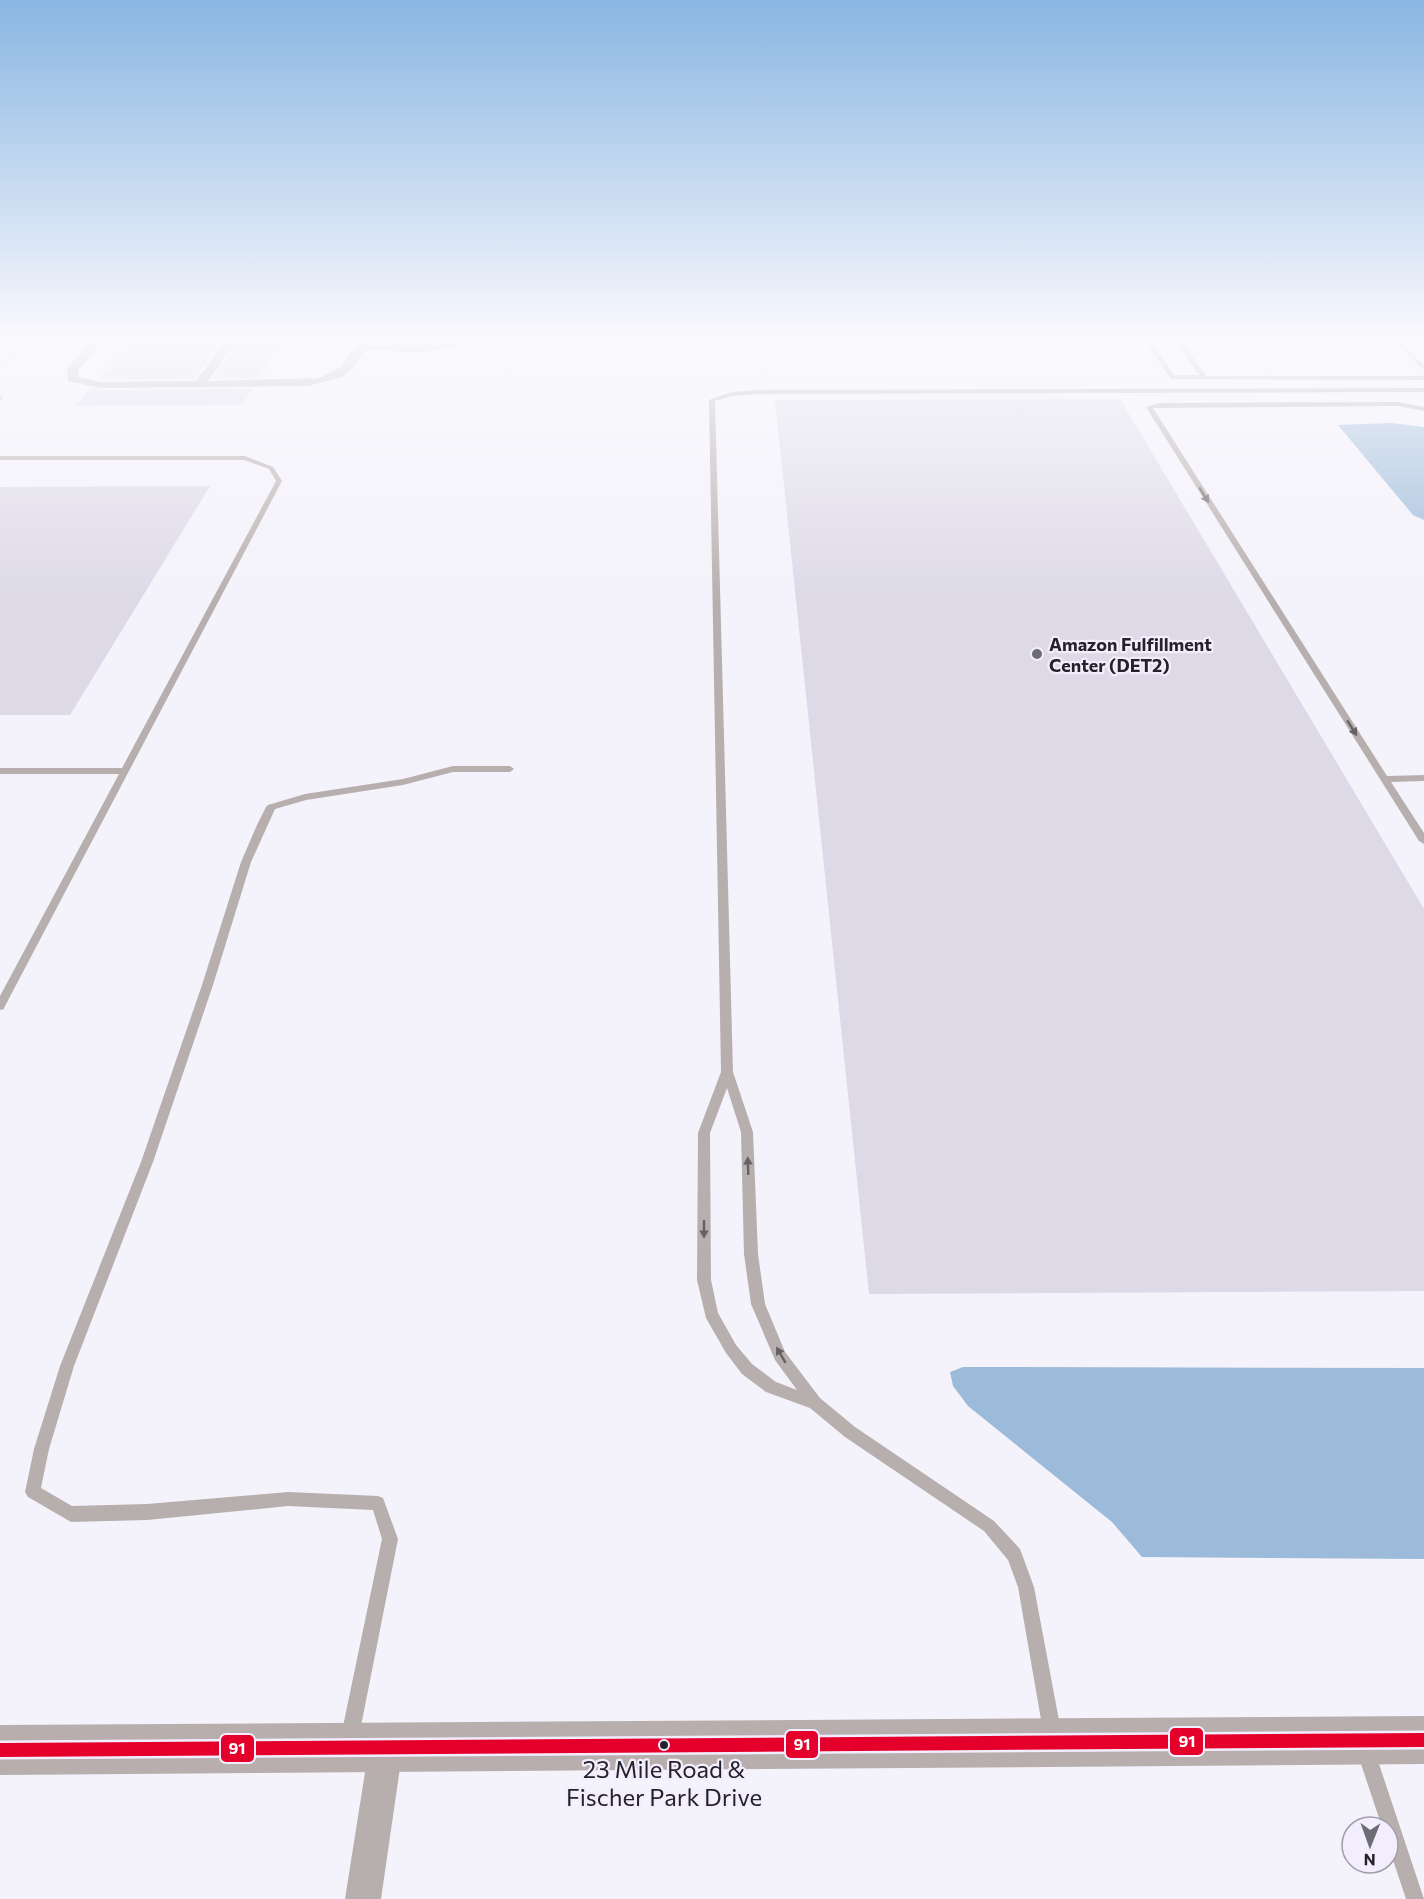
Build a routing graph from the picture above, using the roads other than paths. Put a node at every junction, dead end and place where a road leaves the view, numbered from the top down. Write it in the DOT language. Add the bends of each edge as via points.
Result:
graph roads {
  1 [pos="713,425"];
  2 [pos="1160,425"];
  3 [pos="0,458"];
  4 [pos="510,769"];
  5 [pos="0,771"];
  6 [pos="125,771"];
  7 [pos="1424,778"];
  8 [pos="1385,779"];
  9 [pos="1424,841"];
  10 [pos="0,1006"];
  11 [pos="728,1072"];
  12 [pos="815,1403"];
  13 [pos="1424,1740"];
  14 [pos="1362,1741"];
  15 [pos="1053,1743"];
  16 [pos="367,1748"];
  17 [pos="0,1750"];
  18 [pos="363,1899"];
  19 [pos="1415,1899"];
  1 -- 11 [label="lane"];
  2 -- 8 [label="lane, one-way"];
  3 -- 6 [label="lane" via="245,458 271,468 279,481"];
  4 -- 16 [label="lane" via="453,769 271,807 240,882 142,1177 52,1407 37,1463 33,1492 71,1514 147,1512 288,1499 378,1503 390,1539"];
  5 -- 6 [label="lane"];
  6 -- 10 [label="lane"];
  7 -- 8 [label="lane"];
  8 -- 9 [label="lane"];
  12 -- 11 [label="lane, one-way" via="780,1356 758,1304 751,1254 747,1132"];
  11 -- 12 [label="lane, one-way" via="704,1133 704,1280 711,1314 747,1369 771,1386"];
  12 -- 15 [label="lane" via="850,1432 989,1526 1014,1555 1026,1587"];
  13 -- 14 [label="main road"];
  14 -- 15 [label="main road"];
  14 -- 19 [label="lane"];
  15 -- 16 [label="main road"];
  16 -- 17 [label="main road"];
  16 -- 18 [label="street"];
}
